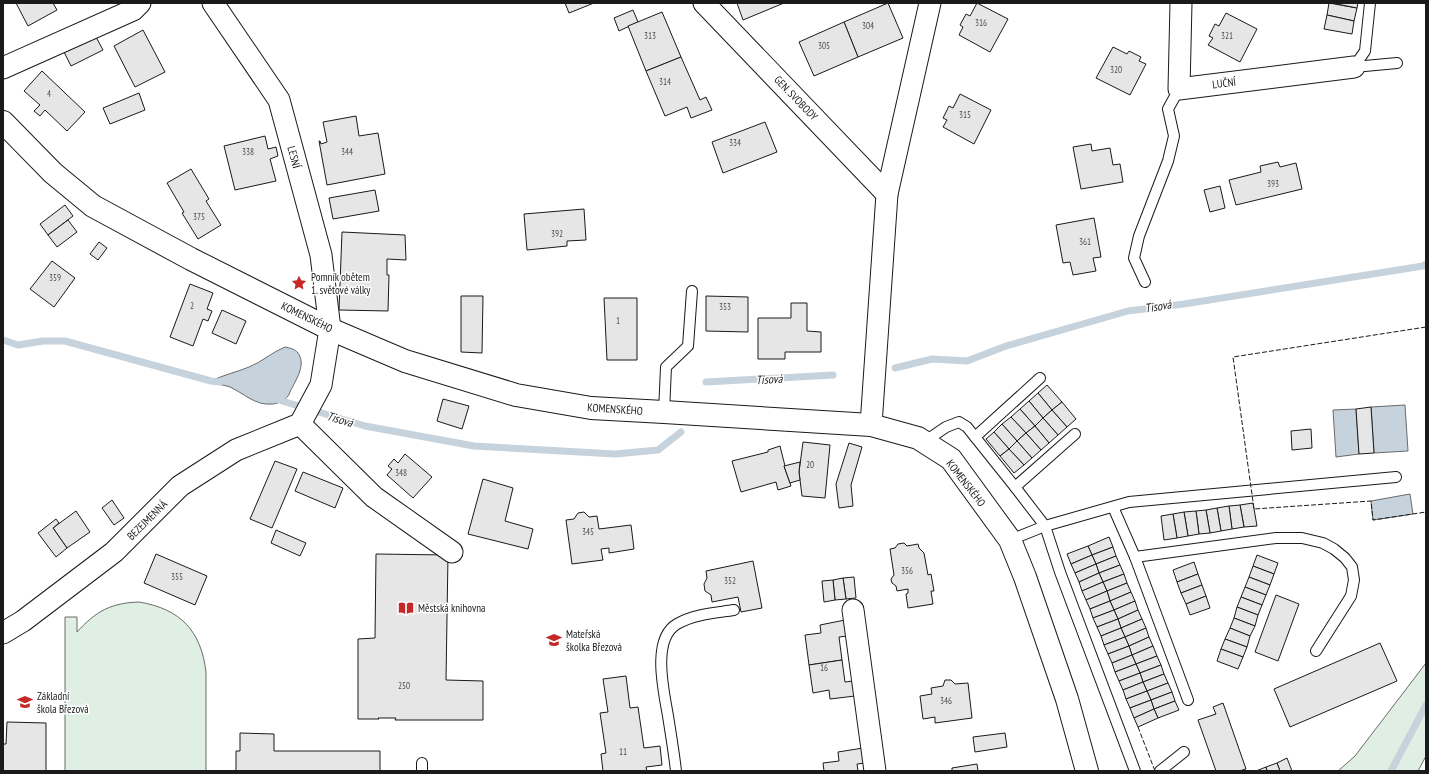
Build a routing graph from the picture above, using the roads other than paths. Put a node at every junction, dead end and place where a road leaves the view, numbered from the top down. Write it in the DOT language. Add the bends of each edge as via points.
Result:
graph roads {
  1 [pos="140,3"];
  2 [pos="213,3"];
  3 [pos="704,3"];
  4 [pos="930,3"];
  5 [pos="1181,3"];
  6 [pos="1370,3"];
  7 [pos="1397,63"];
  8 [pos="1354,67"];
  9 [pos="3,68"];
  10 [pos="1179,89"];
  11 [pos="3,122"];
  12 [pos="887,194"];
  13 [pos="1145,282"];
  14 [pos="692,291"];
  15 [pos="330,329"];
  16 [pos="1040,378"];
  17 [pos="664,412"];
  18 [pos="300,424"];
  19 [pos="871,425"];
  20 [pos="1075,434"];
  21 [pos="975,437"];
  22 [pos="924,442"];
  23 [pos="1396,477"];
  24 [pos="1015,487"];
  25 [pos="1112,507"];
  26 [pos="1045,526"];
  27 [pos="1010,540"];
  28 [pos="452,552"];
  29 [pos="1135,557"];
  30 [pos="734,610"];
  31 [pos="853,610"];
  32 [pos="3,633"];
  33 [pos="1316,651"];
  34 [pos="1188,700"];
  35 [pos="1184,752"];
  36 [pos="676,771"];
  37 [pos="874,771"];
  38 [pos="1087,771"];
  39 [pos="1135,771"];
  40 [pos="1160,771"];
  1 -- 9 [label="street" via="133,10"];
  2 -- 15 [label="street, LESNÍ" via="279,100 321,255"];
  3 -- 12 [label="street, GEN. SVOBODY"];
  4 -- 12 [label="street"];
  5 -- 10 [label="street"];
  6 -- 8 [label="lane" via="1365,51"];
  7 -- 8 [label="lane"];
  8 -- 10 [label="street, LUČNÍ"];
  10 -- 13 [label="lane" via="1168,109 1174,136 1168,161 1139,236 1134,258"];
  11 -- 15 [label="street, KOMENSKÉHO" via="53,173 93,206"];
  12 -- 19 [label="street"];
  14 -- 17 [label="lane" via="688,346 666,367"];
  15 -- 17 [label="street, KOMENSKÉHO" via="405,361 516,395 591,408"];
  15 -- 18 [label="street" via="321,384"];
  16 -- 21 [label="lane"];
  17 -- 19 [label="street, KOMENSKÉHO"];
  18 -- 28 [label="street" via="374,497"];
  18 -- 32 [label="street, BEZEJMENNÁ" via="236,450 180,486 114,552 23,621"];
  19 -- 22 [label="street, KOMENSKÉHO"];
  20 -- 24 [label="lane"];
  21 -- 22 [label="lane" via="959,422 946,427"];
  21 -- 24 [label="lane"];
  22 -- 27 [label="street, KOMENSKÉHO" via="951,460"];
  23 -- 25 [label="lane" via="1129,502"];
  24 -- 26 [label="lane"];
  25 -- 26 [label="lane"];
  25 -- 29 [label="lane"];
  26 -- 27 [label="lane"];
  26 -- 39 [label="lane"];
  27 -- 38 [label="street, KOMENSKÉHO" via="1067,699"];
  29 -- 33 [label="lane" via="1276,538 1302,538 1323,543 1345,558 1352,567 1354,580 1351,596"];
  29 -- 34 [label="lane"];
  30 -- 36 [label="lane" via="690,618 676,624 667,633 661,672"];
  31 -- 37 [label="street"];
  35 -- 40 [label="lane"];
}
